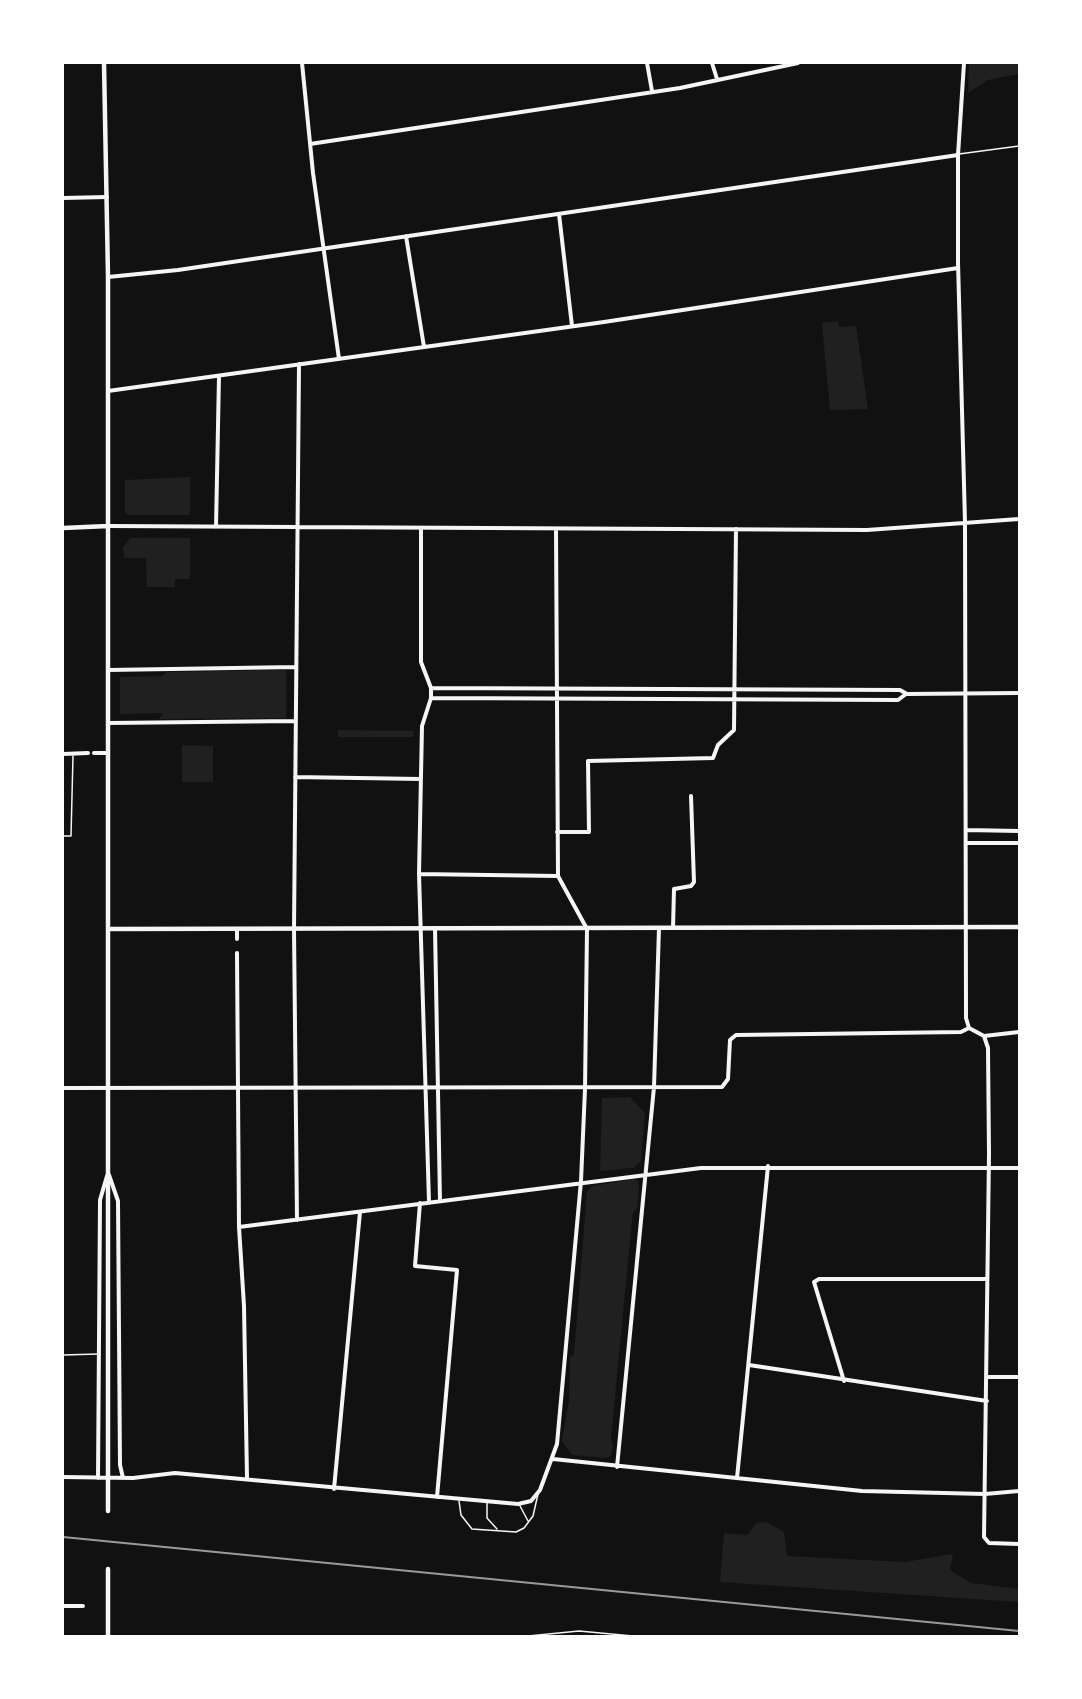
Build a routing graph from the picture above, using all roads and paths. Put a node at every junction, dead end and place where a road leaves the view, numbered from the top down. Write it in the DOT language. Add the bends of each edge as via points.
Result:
graph roads {
  1 [pos="104,63"];
  2 [pos="302,63"];
  3 [pos="647,63"];
  4 [pos="712,63"];
  5 [pos="798,63"];
  6 [pos="964,63"];
  7 [pos="717,79"];
  8 [pos="652,91"];
  9 [pos="310,144"];
  10 [pos="1019,146"];
  11 [pos="958,154"];
  12 [pos="107,197"];
  13 [pos="63,198"];
  14 [pos="559,214"];
  15 [pos="406,236"];
  16 [pos="323,247"];
  17 [pos="958,268"];
  18 [pos="108,277"];
  19 [pos="572,327"];
  20 [pos="424,347"];
  21 [pos="339,359"];
  22 [pos="299,364"];
  23 [pos="219,376"];
  24 [pos="108,392"];
  25 [pos="1019,519"];
  26 [pos="965,522"];
  27 [pos="108,526"];
  28 [pos="216,527"];
  29 [pos="63,528"];
  30 [pos="297,528"];
  31 [pos="421,529"];
  32 [pos="556,529"];
  33 [pos="736,529"];
  34 [pos="296,667"];
  35 [pos="108,670"];
  36 [pos="431,688"];
  37 [pos="557,690"];
  38 [pos="736,690"];
  39 [pos="965,693"];
  40 [pos="1019,693"];
  41 [pos="907,694"];
  42 [pos="431,698"];
  43 [pos="557,699"];
  44 [pos="736,699"];
  45 [pos="295,721"];
  46 [pos="108,723"];
  47 [pos="63,753"];
  48 [pos="73,753"];
  49 [pos="88,753"];
  50 [pos="94,753"];
  51 [pos="108,753"];
  52 [pos="295,777"];
  53 [pos="420,779"];
  54 [pos="691,796"];
  55 [pos="966,830"];
  56 [pos="1019,831"];
  57 [pos="558,832"];
  58 [pos="63,836"];
  59 [pos="966,843"];
  60 [pos="1019,843"];
  61 [pos="419,874"];
  62 [pos="558,876"];
  63 [pos="967,927"];
  64 [pos="1019,927"];
  65 [pos="421,928"];
  66 [pos="435,928"];
  67 [pos="659,928"];
  68 [pos="673,928"];
  69 [pos="108,929"];
  70 [pos="237,929"];
  71 [pos="294,929"];
  72 [pos="587,929"];
  73 [pos="237,939"];
  74 [pos="237,953"];
  75 [pos="969,1028"];
  76 [pos="1019,1032"];
  77 [pos="984,1036"];
  78 [pos="108,1087"];
  79 [pos="654,1087"];
  80 [pos="63,1088"];
  81 [pos="238,1088"];
  82 [pos="296,1088"];
  83 [pos="424,1088"];
  84 [pos="437,1088"];
  85 [pos="585,1089"];
  86 [pos="768,1166"];
  87 [pos="988,1168"];
  88 [pos="1019,1168"];
  89 [pos="108,1173"];
  90 [pos="646,1173"];
  91 [pos="581,1181"];
  92 [pos="440,1200"];
  93 [pos="429,1202"];
  94 [pos="420,1203"];
  95 [pos="360,1212"];
  96 [pos="297,1220"];
  97 [pos="240,1227"];
  98 [pos="987,1279"];
  99 [pos="98,1354"];
  100 [pos="63,1355"];
  101 [pos="749,1365"];
  102 [pos="986,1377"];
  103 [pos="1019,1377"];
  104 [pos="844,1381"];
  105 [pos="987,1401"];
  106 [pos="553,1459"];
  107 [pos="617,1467"];
  108 [pos="63,1477"];
  109 [pos="100,1478"];
  110 [pos="123,1478"];
  111 [pos="247,1478"];
  112 [pos="736,1478"];
  113 [pos="334,1489"];
  114 [pos="1019,1491"];
  115 [pos="538,1493"];
  116 [pos="985,1494"];
  117 [pos="437,1497"];
  118 [pos="459,1499"];
  119 [pos="488,1501"];
  120 [pos="518,1504"];
  121 [pos="108,1511"];
  122 [pos="528,1522"];
  123 [pos="498,1530"];
  124 [pos="1019,1544"];
  125 [pos="108,1569"];
  126 [pos="63,1606"];
  127 [pos="83,1606"];
  128 [pos="108,1636"];
  129 [pos="280,1636"];
  130 [pos="294,1636"];
  131 [pos="528,1636"];
  132 [pos="633,1636"];
  1 -- 12 [label="street"];
  2 -- 9 [label="street"];
  3 -- 8 [label="street"];
  4 -- 7 [label="street"];
  5 -- 7 [label="street"];
  6 -- 11 [label="street"];
  7 -- 8 [label="street"];
  8 -- 9 [label="street"];
  9 -- 16 [label="street"];
  10 -- 11 [label="lane"];
  11 -- 14 [label="street"];
  11 -- 17 [label="street"];
  12 -- 13 [label="street"];
  12 -- 18 [label="street"];
  14 -- 15 [label="street"];
  14 -- 19 [label="street"];
  15 -- 16 [label="street"];
  15 -- 20 [label="street"];
  16 -- 18 [label="street"];
  16 -- 21 [label="street"];
  17 -- 19 [label="street"];
  17 -- 26 [label="street"];
  18 -- 24 [label="street"];
  19 -- 20 [label="street"];
  20 -- 21 [label="street"];
  21 -- 22 [label="street"];
  22 -- 23 [label="street"];
  22 -- 30 [label="street"];
  23 -- 24 [label="street"];
  23 -- 28 [label="street"];
  24 -- 27 [label="street"];
  25 -- 26 [label="street"];
  26 -- 33 [label="street" via="870,530"];
  26 -- 39 [label="street"];
  27 -- 28 [label="street"];
  27 -- 29 [label="street"];
  27 -- 35 [label="street"];
  28 -- 30 [label="street"];
  30 -- 31 [label="street"];
  30 -- 34 [label="street"];
  31 -- 32 [label="street"];
  31 -- 36 [label="street" via="421,663"];
  32 -- 33 [label="street"];
  32 -- 37 [label="street"];
  33 -- 38 [label="street"];
  34 -- 35 [label="street"];
  34 -- 45 [label="street"];
  35 -- 46 [label="street"];
  36 -- 37 [label="street"];
  36 -- 42 [label="street"];
  37 -- 38 [label="street"];
  37 -- 43 [label="street"];
  38 -- 41 [label="street" via="900,690"];
  38 -- 44 [label="street"];
  39 -- 40 [label="street"];
  39 -- 41 [label="street"];
  39 -- 55 [label="street"];
  41 -- 44 [label="street" via="898,700"];
  42 -- 43 [label="street"];
  42 -- 53 [label="street" via="422,726"];
  43 -- 44 [label="street"];
  43 -- 57 [label="street"];
  44 -- 57 [label="street" via="736,727 718,745 713,758 588,761 589,832"];
  45 -- 46 [label="street"];
  45 -- 52 [label="street"];
  46 -- 51 [label="street"];
  47 -- 48 [label="street"];
  48 -- 49 [label="street"];
  48 -- 58 [label="lane" via="72,836"];
  50 -- 51 [label="street"];
  51 -- 69 [label="street"];
  52 -- 53 [label="street"];
  52 -- 71 [label="street"];
  53 -- 61 [label="street"];
  54 -- 68 [label="street" via="694,882 674,889"];
  55 -- 56 [label="street"];
  55 -- 59 [label="street"];
  57 -- 62 [label="street"];
  59 -- 60 [label="street"];
  59 -- 63 [label="street"];
  61 -- 62 [label="street"];
  61 -- 65 [label="street"];
  62 -- 72 [label="street"];
  63 -- 64 [label="street"];
  63 -- 68 [label="street"];
  63 -- 75 [label="street"];
  65 -- 66 [label="street"];
  65 -- 71 [label="street"];
  65 -- 83 [label="street"];
  66 -- 72 [label="street"];
  66 -- 84 [label="street"];
  67 -- 68 [label="street"];
  67 -- 72 [label="street"];
  67 -- 79 [label="street"];
  69 -- 70 [label="street"];
  69 -- 78 [label="street"];
  70 -- 71 [label="street"];
  70 -- 73 [label="street"];
  71 -- 82 [label="street"];
  72 -- 85 [label="street"];
  74 -- 81 [label="street"];
  75 -- 77 [label="street"];
  75 -- 79 [label="street" via="961,1032 736,1035 730,1040 728,1079 722,1087"];
  76 -- 77 [label="street"];
  77 -- 87 [label="street" via="988,1048"];
  78 -- 80 [label="street"];
  78 -- 81 [label="street"];
  78 -- 89 [label="street"];
  79 -- 85 [label="street"];
  79 -- 90 [label="street"];
  81 -- 82 [label="street"];
  81 -- 97 [label="street"];
  82 -- 83 [label="street"];
  82 -- 96 [label="street"];
  83 -- 84 [label="street"];
  83 -- 93 [label="street"];
  84 -- 85 [label="street"];
  84 -- 92 [label="street"];
  85 -- 91 [label="street"];
  86 -- 87 [label="street"];
  86 -- 90 [label="street"];
  86 -- 101 [label="street"];
  87 -- 88 [label="street"];
  87 -- 98 [label="street"];
  89 -- 99 [label="street" via="99,1200"];
  89 -- 110 [label="street" via="118,1201"];
  89 -- 121 [label="street"];
  90 -- 91 [label="street"];
  90 -- 107 [label="street"];
  91 -- 92 [label="street"];
  91 -- 106 [label="street"];
  92 -- 93 [label="street"];
  93 -- 94 [label="street"];
  94 -- 95 [label="street"];
  94 -- 117 [label="street" via="415,1266 457,1270"];
  95 -- 96 [label="street"];
  95 -- 113 [label="street"];
  96 -- 97 [label="street"];
  97 -- 111 [label="street"];
  98 -- 102 [label="street"];
  98 -- 104 [label="street" via="819,1278 814,1282"];
  99 -- 100 [label="lane"];
  99 -- 109 [label="street"];
  101 -- 104 [label="street"];
  101 -- 112 [label="street"];
  102 -- 103 [label="street"];
  102 -- 105 [label="street"];
  104 -- 105 [label="street"];
  105 -- 116 [label="street"];
  106 -- 107 [label="street"];
  106 -- 115 [label="street"];
  107 -- 112 [label="street"];
  108 -- 109 [label="street"];
  109 -- 110 [label="street"];
  110 -- 111 [label="street" via="175,1473"];
  111 -- 113 [label="street"];
  112 -- 116 [label="street" via="872,1492"];
  113 -- 117 [label="street"];
  114 -- 116 [label="street"];
  115 -- 120 [label="street" via="531,1501"];
  115 -- 122 [label="lane"];
  116 -- 124 [label="street" via="985,1541"];
  117 -- 118 [label="street"];
  118 -- 119 [label="street"];
  118 -- 123 [label="lane" via="460,1515 470,1527 478,1531"];
  119 -- 120 [label="street"];
  119 -- 123 [label="lane" via="487,1518"];
  120 -- 122 [label="lane"];
  122 -- 123 [label="lane" via="520,1531"];
  125 -- 128 [label="street"];
  126 -- 127 [label="street"];
  129 -- 130 [label="lane"];
  131 -- 132 [label="lane" via="579,1631"];
}
